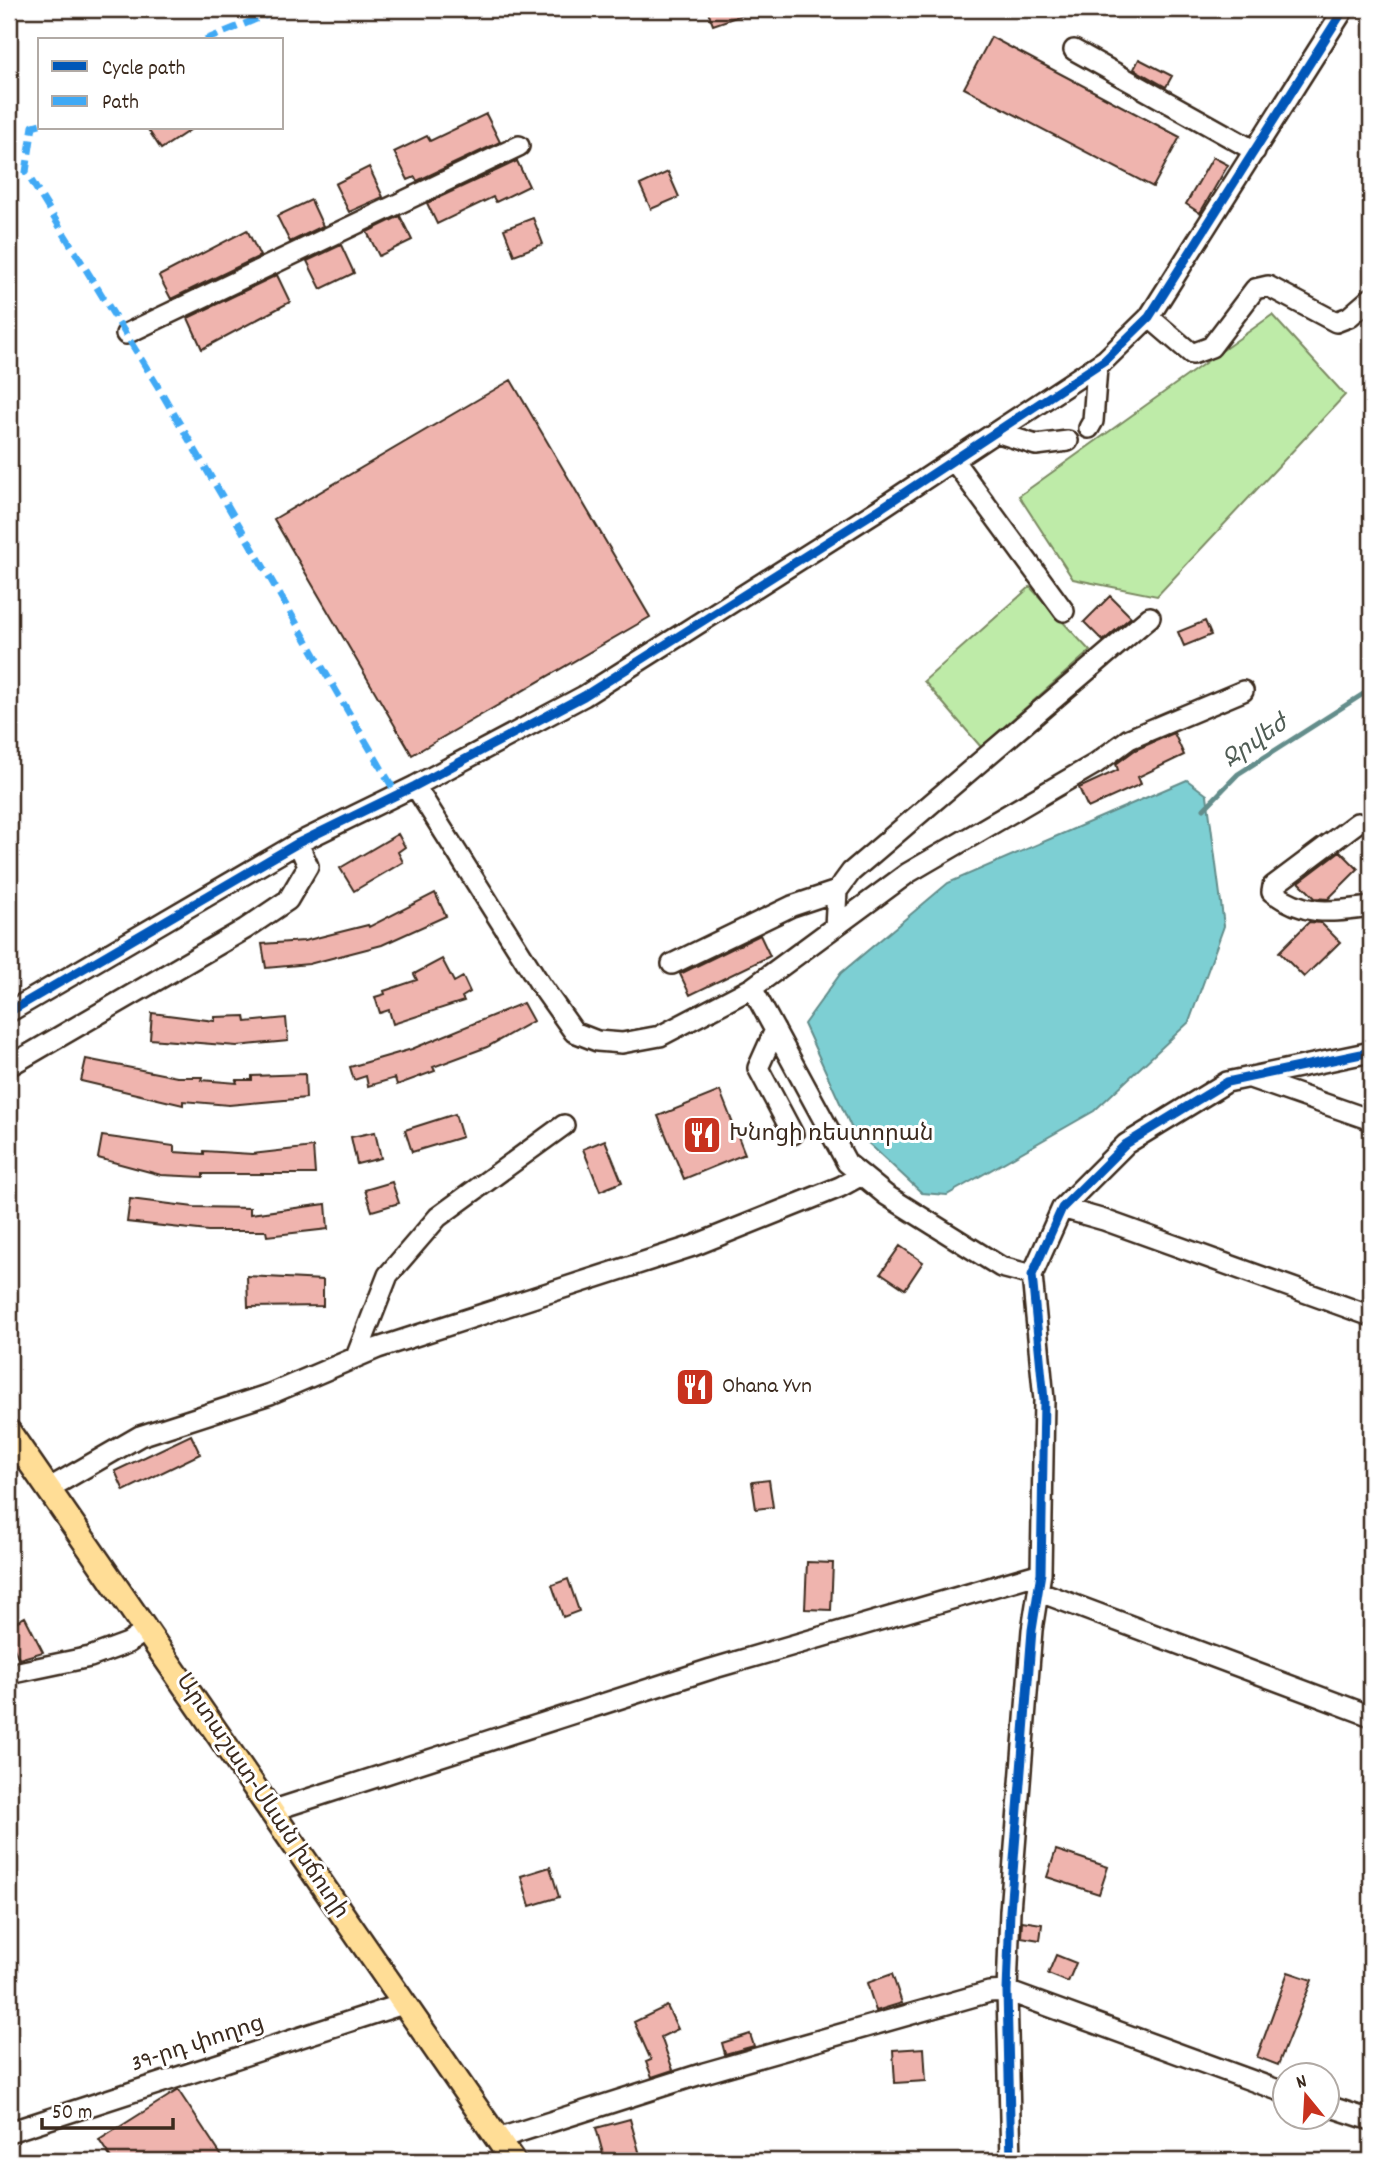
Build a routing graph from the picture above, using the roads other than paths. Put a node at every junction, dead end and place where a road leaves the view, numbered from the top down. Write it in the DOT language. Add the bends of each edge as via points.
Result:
graph roads {
  1 [pos="1344,9"];
  2 [pos="1074,50"];
  3 [pos="519,146"];
  4 [pos="1255,151"];
  5 [pos="1371,298"];
  6 [pos="1149,317"];
  7 [pos="126,334"];
  8 [pos="1097,367"];
  9 [pos="1089,428"];
  10 [pos="999,433"];
  11 [pos="1068,441"];
  12 [pos="954,461"];
  13 [pos="1064,611"];
  14 [pos="1150,617"];
  15 [pos="1243,691"];
  16 [pos="415,786"];
  17 [pos="1357,823"];
  18 [pos="298,843"];
  19 [pos="837,891"];
  20 [pos="1371,907"];
  21 [pos="835,927"];
  22 [pos="672,964"];
  23 [pos="751,988"];
  24 [pos="9,1012"];
  25 [pos="775,1030"];
  26 [pos="1371,1052"];
  27 [pos="9,1066"];
  28 [pos="1249,1078"];
  29 [pos="1371,1120"];
  30 [pos="564,1125"];
  31 [pos="793,1134"];
  32 [pos="862,1175"];
  33 [pos="1062,1208"];
  34 [pos="1032,1275"];
  35 [pos="1371,1315"];
  36 [pos="356,1357"];
  37 [pos="9,1432"];
  38 [pos="48,1489"];
  39 [pos="1041,1583"];
  40 [pos="147,1630"];
  41 [pos="9,1674"];
  42 [pos="1371,1716"];
  43 [pos="271,1811"];
  44 [pos="1007,1991"];
  45 [pos="403,2004"];
  46 [pos="1272,2088"];
  47 [pos="1342,2111"];
  48 [pos="1371,2120"];
  49 [pos="9,2132"];
  50 [pos="497,2139"];
  51 [pos="513,2161"];
  52 [pos="1011,2161"];
  1 -- 4 [label="street"];
  2 -- 4 [label="street"];
  3 -- 7 [label="street"];
  4 -- 6 [label="street"];
  5 -- 6 [label="street" via="1336,322 1268,286 1255,289 1212,347 1192,354"];
  6 -- 8 [label="street"];
  8 -- 9 [label="street"];
  8 -- 10 [label="street"];
  10 -- 11 [label="street" via="1036,445"];
  10 -- 12 [label="street"];
  12 -- 13 [label="street"];
  12 -- 16 [label="street" via="584,696"];
  14 -- 19 [label="street" via="851,872"];
  15 -- 21 [label="street" via="1129,739 1095,764 908,873"];
  16 -- 18 [label="street"];
  16 -- 23 [label="street" via="574,1032 597,1041 622,1043 660,1036"];
  17 -- 20 [label="street" via="1273,886 1272,892 1290,905 1312,912"];
  18 -- 24 [label="street"];
  18 -- 27 [label="street" via="308,866 288,900"];
  19 -- 21 [label="street"];
  19 -- 22 [label="street" via="792,906"];
  21 -- 23 [label="street"];
  23 -- 25 [label="street"];
  25 -- 31 [label="street" via="758,1068"];
  25 -- 32 [label="street" via="847,1163"];
  26 -- 28 [label="street"];
  28 -- 29 [label="street"];
  28 -- 33 [label="street" via="1227,1082 1126,1144"];
  30 -- 36 [label="street" via="438,1217 388,1275"];
  32 -- 34 [label="street" via="1001,1267"];
  32 -- 36 [label="street" via="693,1247"];
  33 -- 34 [label="street"];
  33 -- 35 [label="street"];
  34 -- 39 [label="street" via="1044,1399"];
  36 -- 38 [label="street" via="270,1394 140,1436"];
  37 -- 38 [label="main road, Արտաշատ-Սևան խճուղի"];
  38 -- 40 [label="main road, Արտաշատ-Սևան խճուղի"];
  39 -- 42 [label="street"];
  39 -- 43 [label="street" via="712,1669"];
  39 -- 44 [label="street" via="1032,1630"];
  40 -- 41 [label="street" via="128,1643 90,1657"];
  40 -- 43 [label="main road, Արտաշատ-Սևան խճուղի"];
  43 -- 45 [label="main road, Արտաշատ-Սևան խճուղի"];
  44 -- 46 [label="street"];
  44 -- 50 [label="street" via="989,1992 704,2073"];
  44 -- 52 [label="street"];
  45 -- 49 [label="street, 39-րդ փողոց"];
  45 -- 50 [label="main road, Արտաշատ-Սևան խճուղի"];
  47 -- 48 [label="street"];
  50 -- 51 [label="main road, Արտաշատ-Սևան խճուղի"];
}
